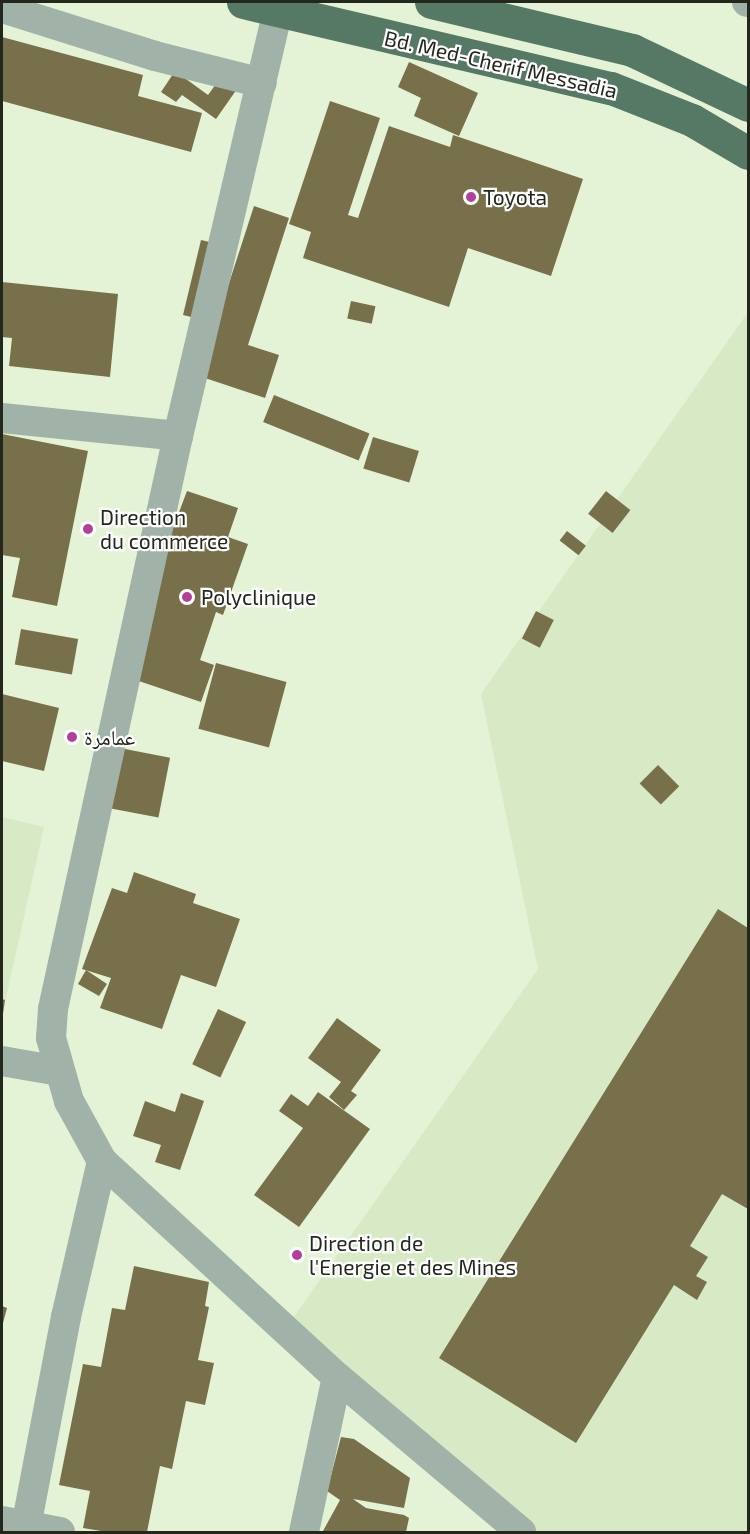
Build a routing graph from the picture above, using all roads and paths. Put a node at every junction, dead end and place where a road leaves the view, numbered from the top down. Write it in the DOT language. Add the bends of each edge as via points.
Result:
graph roads {
  1 [pos="243,2"];
  2 [pos="431,2"];
  3 [pos="2,8"];
  4 [pos="278,10"];
  5 [pos="262,83"];
  6 [pos="748,105"];
  7 [pos="748,153"];
  8 [pos="2,418"];
  9 [pos="178,436"];
  10 [pos="2,1061"];
  11 [pos="59,1071"];
  12 [pos="102,1161"];
  13 [pos="337,1377"];
  14 [pos="17,1527"];
  15 [pos="60,1533"];
  16 [pos="304,1533"];
  17 [pos="520,1533"];
  1 -- 4 [label="highway, Bd. Med-Cherif Messadia"];
  2 -- 6 [label="highway, Bd. Med-Cherif Messadia" via="632,50"];
  3 -- 5 [label="street" via="154,56"];
  4 -- 5 [label="street"];
  4 -- 7 [label="highway, Bd. Med-Cherif Messadia" via="611,88 692,120"];
  5 -- 9 [label="street"];
  8 -- 9 [label="street"];
  9 -- 11 [label="street" via="53,1009 51,1038"];
  10 -- 11 [label="street"];
  11 -- 12 [label="street" via="82,1129"];
  12 -- 13 [label="street"];
  12 -- 14 [label="street"];
  13 -- 16 [label="street"];
  13 -- 17 [label="street"];
  14 -- 15 [label="street"];
}
